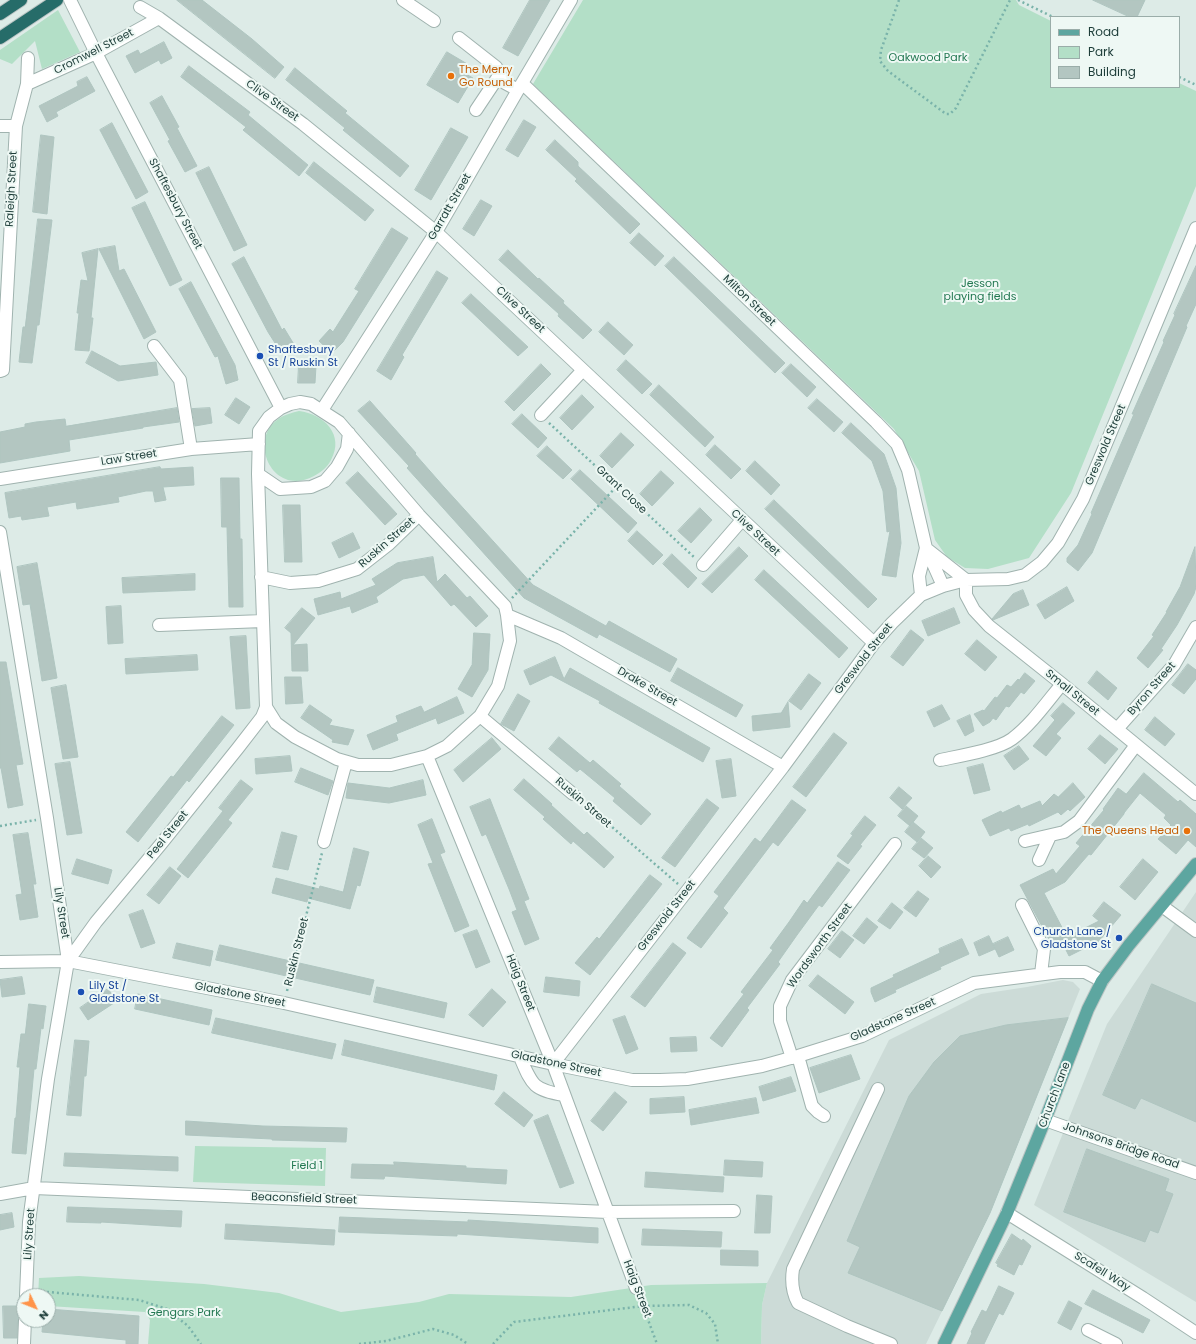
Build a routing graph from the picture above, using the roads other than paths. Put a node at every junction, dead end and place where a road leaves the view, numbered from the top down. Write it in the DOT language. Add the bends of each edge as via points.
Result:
graph roads {
  1 [pos="21,0"];
  2 [pos="57,0"];
  3 [pos="70,0"];
  4 [pos="403,0"];
  5 [pos="571,0"];
  6 [pos="419,4"];
  7 [pos="140,7"];
  8 [pos="0,14"];
  9 [pos="159,18"];
  10 [pos="434,21"];
  11 [pos="0,38"];
  12 [pos="458,38"];
  13 [pos="96,53"];
  14 [pos="28,58"];
  15 [pos="500,74"];
  16 [pos="27,84"];
  17 [pos="520,86"];
  18 [pos="476,110"];
  19 [pos="0,126"];
  20 [pos="16,126"];
  21 [pos="1196,228"];
  22 [pos="436,232"];
  23 [pos="154,346"];
  24 [pos="2,370"];
  25 [pos="583,370"];
  26 [pos="281,408"];
  27 [pos="322,410"];
  28 [pos="541,415"];
  29 [pos="349,433"];
  30 [pos="258,444"];
  31 [pos="191,449"];
  32 [pos="258,474"];
  33 [pos="0,479"];
  34 [pos="419,515"];
  35 [pos="742,520"];
  36 [pos="0,532"];
  37 [pos="926,548"];
  38 [pos="703,565"];
  39 [pos="261,577"];
  40 [pos="966,580"];
  41 [pos="943,586"];
  42 [pos="921,595"];
  43 [pos="506,611"];
  44 [pos="263,621"];
  45 [pos="159,625"];
  46 [pos="1196,627"];
  47 [pos="874,644"];
  48 [pos="1062,684"];
  49 [pos="266,707"];
  50 [pos="480,716"];
  51 [pos="1117,729"];
  52 [pos="1136,745"];
  53 [pos="427,756"];
  54 [pos="940,760"];
  55 [pos="346,762"];
  56 [pos="783,767"];
  57 [pos="573,794"];
  58 [pos="1196,794"];
  59 [pos="1050,836"];
  60 [pos="1025,841"];
  61 [pos="324,842"];
  62 [pos="895,844"];
  63 [pos="1039,860"];
  64 [pos="1196,864"];
  65 [pos="1022,905"];
  66 [pos="1162,906"];
  67 [pos="1196,931"];
  68 [pos="0,962"];
  69 [pos="68,962"];
  70 [pos="1041,974"];
  71 [pos="1102,981"];
  72 [pos="520,1057"];
  73 [pos="795,1057"];
  74 [pos="553,1064"];
  75 [pos="878,1089"];
  76 [pos="564,1094"];
  77 [pos="824,1116"];
  78 [pos="1045,1120"];
  79 [pos="1196,1173"];
  80 [pos="34,1188"];
  81 [pos="0,1194"];
  82 [pos="734,1211"];
  83 [pos="608,1212"];
  84 [pos="1007,1214"];
  85 [pos="27,1288"];
  86 [pos="636,1288"];
  87 [pos="25,1328"];
  88 [pos="1088,1330"];
  89 [pos="1196,1333"];
  90 [pos="1108,1343"];
  91 [pos="24,1344"];
  92 [pos="890,1344"];
  93 [pos="944,1344"];
  1 -- 8 [label="highway"];
  2 -- 11 [label="highway"];
  3 -- 13 [label="street, Shaftesbury Street"];
  4 -- 6 [label="street"];
  5 -- 17 [label="street, Garratt Street"];
  6 -- 10 [label="street"];
  7 -- 9 [label="street, Clive Street"];
  9 -- 13 [label="street, Cromwell Street"];
  9 -- 22 [label="street, Clive Street" via="303,124"];
  12 -- 15 [label="street, Milton Street" via="496,67"];
  13 -- 16 [label="street, Cromwell Street"];
  13 -- 26 [label="street, Shaftesbury Street"];
  14 -- 16 [label="street, Raleigh Street"];
  15 -- 17 [label="street, Milton Street" via="505,83"];
  15 -- 18 [label="street"];
  16 -- 20 [label="street, Raleigh Street"];
  17 -- 22 [label="street, Garratt Street"];
  17 -- 37 [label="street, Milton Street" via="897,444 908,470"];
  19 -- 20 [label="street"];
  20 -- 24 [label="street, Raleigh Street"];
  21 -- 40 [label="street, Greswold Street" via="1083,499 1058,543 1042,562 1024,574 1008,579"];
  22 -- 25 [label="street, Clive Street"];
  22 -- 27 [label="street, Garratt Street"];
  23 -- 31 [label="street" via="180,380"];
  25 -- 28 [label="street"];
  25 -- 35 [label="street, Clive Street"];
  26 -- 27 [label="street, Ruskin Street" via="300,402"];
  26 -- 30 [label="street, Ruskin Street" via="269,417 260,431"];
  27 -- 29 [label="street, Ruskin Street"];
  29 -- 32 [label="street" via="347,449 325,481 311,487 280,489"];
  29 -- 34 [label="street, Ruskin Street"];
  30 -- 31 [label="street, Law Street"];
  30 -- 32 [label="street, Ruskin Street"];
  31 -- 33 [label="street, Law Street"];
  32 -- 39 [label="street, Ruskin Street"];
  34 -- 39 [label="street, Ruskin Street" via="389,544 356,569 318,581 290,583"];
  34 -- 43 [label="street, Ruskin Street"];
  35 -- 38 [label="street"];
  35 -- 47 [label="street, Clive Street"];
  36 -- 69 [label="street, Lily Street"];
  37 -- 40 [label="street"];
  37 -- 41 [label="street, Milton Street"];
  37 -- 42 [label="street, Milton Street" via="919,576"];
  39 -- 44 [label="street, Ruskin Street"];
  40 -- 41 [label="street, Greswold Street"];
  40 -- 48 [label="street, Small Street" via="966,595 974,610 989,626"];
  41 -- 42 [label="street, Greswold Street"];
  42 -- 47 [label="street, Greswold Street"];
  43 -- 50 [label="street" via="510,641 498,686"];
  43 -- 56 [label="street, Drake Street" via="561,638"];
  44 -- 45 [label="street"];
  44 -- 49 [label="street, Ruskin Street"];
  46 -- 51 [label="street, Byron Street" via="1174,664"];
  47 -- 56 [label="street, Greswold Street"];
  48 -- 51 [label="street, Small Street"];
  48 -- 54 [label="street" via="1025,728 1011,740 994,748"];
  49 -- 55 [label="street" via="276,723 296,737"];
  49 -- 69 [label="street, Peel Street" via="262,717 238,748 96,922"];
  50 -- 53 [label="street" via="447,746"];
  50 -- 57 [label="street, Ruskin Street"];
  51 -- 52 [label="street, Small Street"];
  52 -- 58 [label="street, Small Street"];
  52 -- 59 [label="street" via="1079,821 1064,832"];
  53 -- 55 [label="street" via="391,765 358,765"];
  53 -- 74 [label="street, Haig Street"];
  55 -- 61 [label="street"];
  56 -- 74 [label="street, Greswold Street"];
  59 -- 60 [label="street"];
  59 -- 63 [label="street"];
  62 -- 73 [label="street, Wordsworth Street" via="792,980 780,1006 780,1021"];
  64 -- 66 [label="main road, Church Lane"];
  65 -- 70 [label="street" via="1044,949"];
  66 -- 67 [label="street"];
  66 -- 71 [label="main road, Church Lane"];
  68 -- 69 [label="street, Gladstone Street"];
  69 -- 72 [label="street, Gladstone Street" via="284,1003"];
  69 -- 80 [label="street, Lily Street" via="48,1079"];
  70 -- 71 [label="street, Gladstone Street" via="1085,972"];
  70 -- 73 [label="street, Gladstone Street" via="974,983 862,1036"];
  71 -- 78 [label="main road, Church Lane" via="1088,1009"];
  72 -- 74 [label="street, Gladstone Street"];
  72 -- 76 [label="street" via="529,1079 536,1087 547,1092"];
  73 -- 74 [label="street, Gladstone Street" via="762,1066 687,1079 660,1080 632,1080"];
  73 -- 77 [label="street, Wordsworth Street" via="812,1106"];
  74 -- 76 [label="street, Haig Street"];
  75 -- 92 [label="street" via="793,1269 791,1279 792,1290 798,1303"];
  76 -- 83 [label="street, Haig Street"];
  78 -- 79 [label="street, Johnsons Bridge Road"];
  78 -- 84 [label="main road, Church Lane"];
  80 -- 81 [label="street, Beaconsfield Street"];
  80 -- 83 [label="street, Beaconsfield Street"];
  80 -- 85 [label="street, Lily Street" via="29,1222"];
  82 -- 83 [label="street"];
  83 -- 86 [label="street, Haig Street"];
  84 -- 89 [label="street, Scafell Way"];
  84 -- 93 [label="main road, Church Lane"];
  87 -- 91 [label="street"];
  88 -- 90 [label="street"];
}
